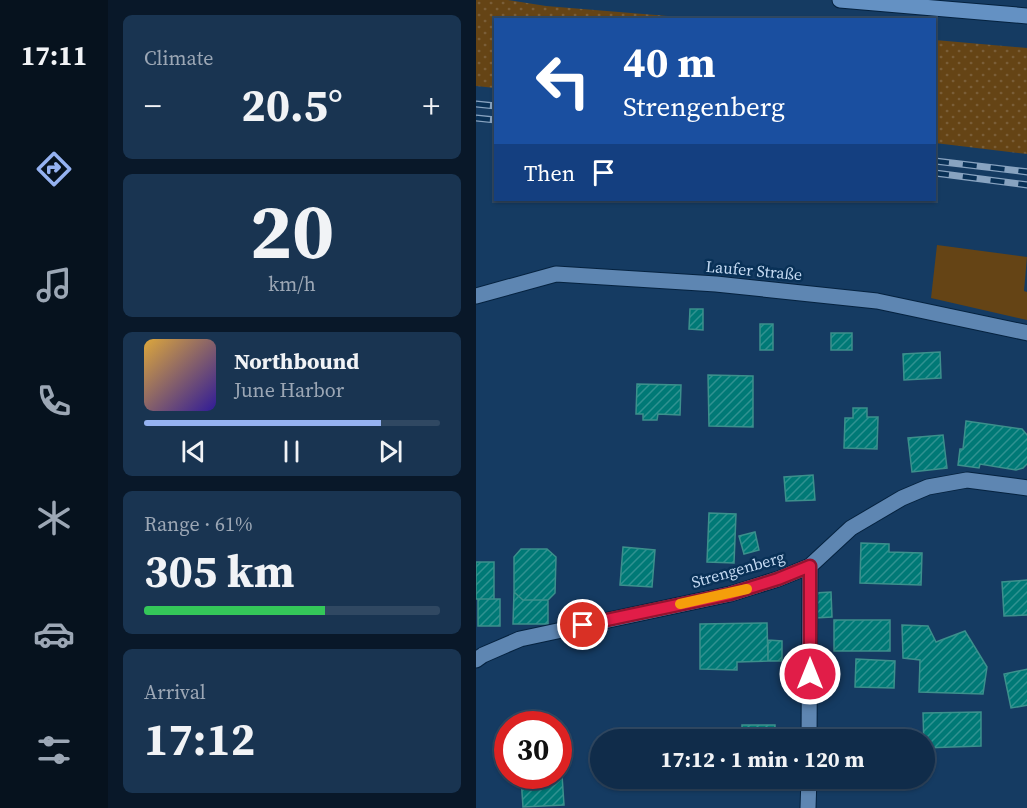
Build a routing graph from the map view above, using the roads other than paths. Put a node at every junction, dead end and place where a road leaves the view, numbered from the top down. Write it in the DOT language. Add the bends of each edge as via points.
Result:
graph roads {
  1 [pos="840,0"];
  2 [pos="1028,16"];
  3 [pos="476,296"];
  4 [pos="1028,333"];
  5 [pos="1028,488"];
  6 [pos="810,566"];
  7 [pos="476,660"];
  8 [pos="809,729"];
  9 [pos="809,789"];
  10 [pos="808,808"];
  1 -- 2 [label="main road"];
  3 -- 4 [label="street, Laufer Straße" via="556,274 716,284 877,301"];
  5 -- 6 [label="street, Strengenberg" via="967,480 928,487 851,528"];
  6 -- 7 [label="street, Strengenberg" via="730,594 520,639"];
  6 -- 8 [label="street"];
  9 -- 10 [label="street"];
}
